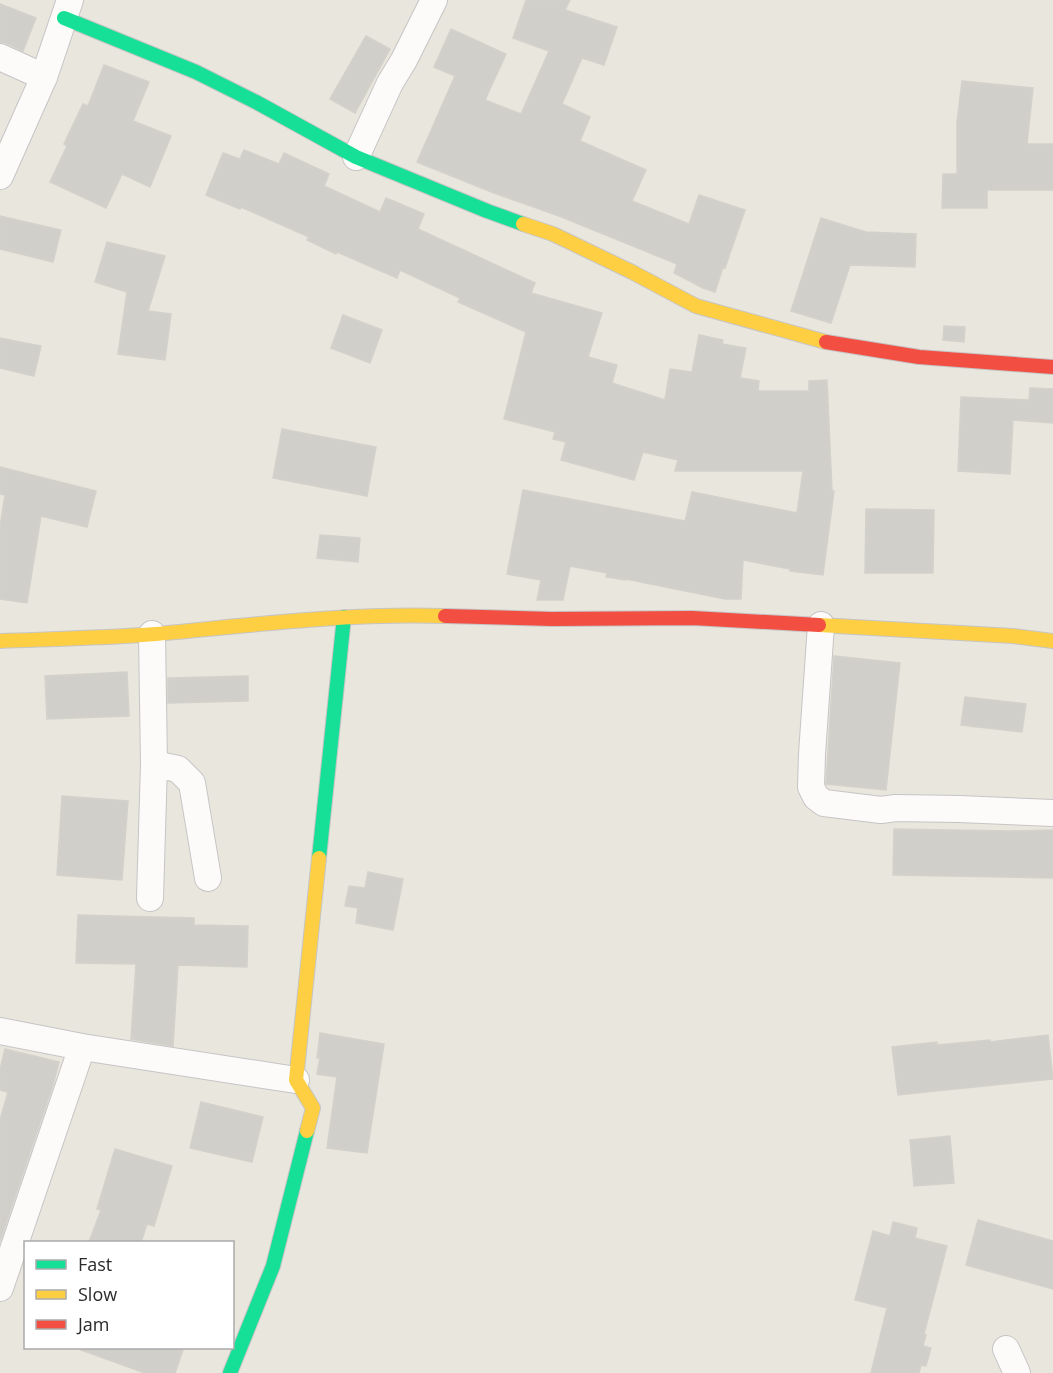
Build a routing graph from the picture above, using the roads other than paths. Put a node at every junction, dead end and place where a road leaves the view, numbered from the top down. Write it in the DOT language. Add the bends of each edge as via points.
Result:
graph roads {
  1 [pos="434,0"];
  2 [pos="67,9"];
  3 [pos="0,57"];
  4 [pos="44,77"];
  5 [pos="356,156"];
  6 [pos="0,176"];
  7 [pos="1053,367"];
  8 [pos="344,617"];
  9 [pos="821,625"];
  10 [pos="152,634"];
  11 [pos="0,641"];
  12 [pos="1053,641"];
  13 [pos="154,764"];
  14 [pos="1053,813"];
  15 [pos="208,878"];
  16 [pos="150,898"];
  17 [pos="0,1031"];
  18 [pos="82,1047"];
  19 [pos="296,1080"];
  20 [pos="0,1288"];
  21 [pos="1006,1349"];
  22 [pos="230,1373"];
  23 [pos="1017,1373"];
  1 -- 5 [label="street"];
  2 -- 4 [label="street"];
  2 -- 5 [label="street"];
  3 -- 4 [label="street"];
  4 -- 6 [label="street"];
  5 -- 7 [label="street" via="443,194 553,234 696,306 831,344 919,357"];
  8 -- 9 [label="street" via="692,618"];
  8 -- 10 [label="street"];
  8 -- 19 [label="street"];
  9 -- 12 [label="street"];
  9 -- 14 [label="street" via="811,787 816,797 824,803 881,810"];
  10 -- 11 [label="street"];
  10 -- 13 [label="street"];
  13 -- 15 [label="street" via="178,769 192,783"];
  13 -- 16 [label="street"];
  17 -- 18 [label="street"];
  18 -- 19 [label="street"];
  18 -- 20 [label="street"];
  19 -- 22 [label="street" via="313,1108 273,1266"];
  21 -- 23 [label="street"];
}
